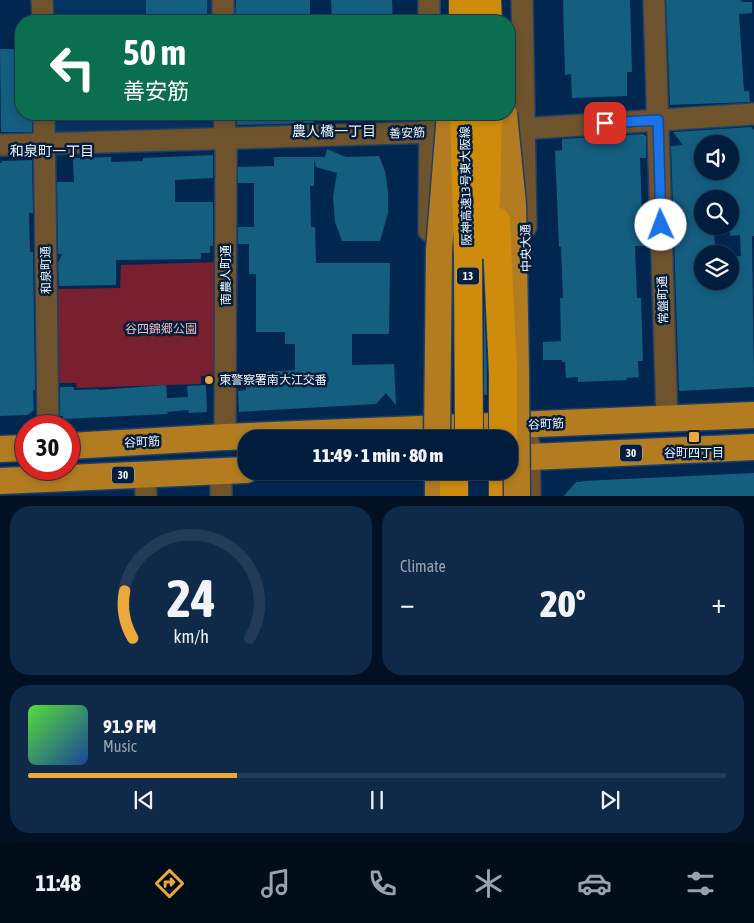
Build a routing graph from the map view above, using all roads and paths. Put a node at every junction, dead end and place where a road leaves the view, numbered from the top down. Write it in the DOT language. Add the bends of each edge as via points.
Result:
graph roads {
  1 [pos="42,0"];
  2 [pos="223,0"];
  3 [pos="429,0"];
  4 [pos="453,0"];
  5 [pos="463,0"];
  6 [pos="487,0"];
  7 [pos="494,0"];
  8 [pos="522,0"];
  9 [pos="654,0"];
  10 [pos="42,15"];
  11 [pos="223,15"];
  12 [pos="430,15"];
  13 [pos="453,15"];
  14 [pos="463,15"];
  15 [pos="488,15"];
  16 [pos="495,15"];
  17 [pos="754,114"];
  18 [pos="44,120"];
  19 [pos="224,120"];
  20 [pos="476,120"];
  21 [pos="658,120"];
  22 [pos="430,123"];
  23 [pos="525,128"];
  24 [pos="225,139"];
  25 [pos="44,143"];
  26 [pos="0,145"];
  27 [pos="476,152"];
  28 [pos="48,415"];
  29 [pos="754,415"];
  30 [pos="667,419"];
  31 [pos="528,425"];
  32 [pos="431,430"];
  33 [pos="431,430"];
  34 [pos="453,430"];
  35 [pos="469,430"];
  36 [pos="484,430"];
  37 [pos="486,430"];
  38 [pos="503,430"];
  39 [pos="225,437"];
  40 [pos="238,437"];
  41 [pos="80,445"];
  42 [pos="754,447"];
  43 [pos="15,448"];
  44 [pos="0,449"];
  45 [pos="519,457"];
  46 [pos="238,474"];
  47 [pos="427,480"];
  48 [pos="438,480"];
  49 [pos="454,480"];
  50 [pos="469,480"];
  51 [pos="486,480"];
  52 [pos="503,480"];
  53 [pos="0,481"];
  54 [pos="221,484"];
  55 [pos="145,485"];
  56 [pos="428,496"];
  57 [pos="438,496"];
  58 [pos="454,496"];
  59 [pos="469,496"];
  60 [pos="486,496"];
  61 [pos="503,496"];
  62 [pos="517,496"];
  63 [pos="530,496"];
  1 -- 10 [label="street"];
  2 -- 11 [label="street"];
  3 -- 12 [label="street"];
  4 -- 13 [label="main road"];
  5 -- 14 [label="highway"];
  6 -- 15 [label="highway"];
  7 -- 16 [label="main road"];
  8 -- 23 [label="street, 中央大通"];
  9 -- 21 [label="street, 常盤町通"];
  17 -- 21 [label="street, 善安筋"];
  18 -- 25 [label="street, 和泉町通"];
  19 -- 24 [label="street, 南農人町通"];
  20 -- 22 [label="street, 善安筋"];
  20 -- 23 [label="street, 善安筋"];
  20 -- 27 [label="street"];
  20 -- 32 [label="main road, bridge" via="439,250"];
  20 -- 34 [label="highway, bridge" via="455,258"];
  20 -- 35 [label="highway, 阪神高速13号東大阪線 / 13, bridge" via="468,257"];
  20 -- 37 [label="highway, 阪神高速13号東大阪線 / 13, bridge" via="485,233"];
  20 -- 38 [label="highway, bridge" via="498,234"];
  20 -- 62 [label="main road, 中央大通, bridge" via="512,204"];
  21 -- 23 [label="street, 善安筋"];
  21 -- 30 [label="street, 常盤町通"];
  22 -- 24 [label="street, 善安筋"];
  22 -- 33 [label="street"];
  23 -- 31 [label="street, 中央大通"];
  24 -- 25 [label="street, 善安筋"];
  24 -- 39 [label="street, 南農人町通"];
  25 -- 26 [label="street, 善安筋"];
  25 -- 28 [label="street, 和泉町通"];
  29 -- 30 [label="main road, 谷町筋"];
  30 -- 31 [label="main road, 谷町筋"];
  31 -- 36 [label="main road, 谷町筋"];
  31 -- 45 [label="street, 中央大通"];
  39 -- 40 [label="main road, 谷町筋"];
  39 -- 41 [label="main road, 谷町筋"];
  42 -- 45 [label="main road, 30"];
  43 -- 44 [label="main road"];
  45 -- 63 [label="street, 中央大通"];
  46 -- 54 [label="main road, 30"];
  47 -- 56 [label="street"];
  48 -- 57 [label="main road"];
  49 -- 58 [label="highway"];
  50 -- 59 [label="highway"];
  51 -- 60 [label="highway"];
  52 -- 61 [label="highway"];
  53 -- 55 [label="main road, 30"];
  54 -- 55 [label="main road, 30"];
}
